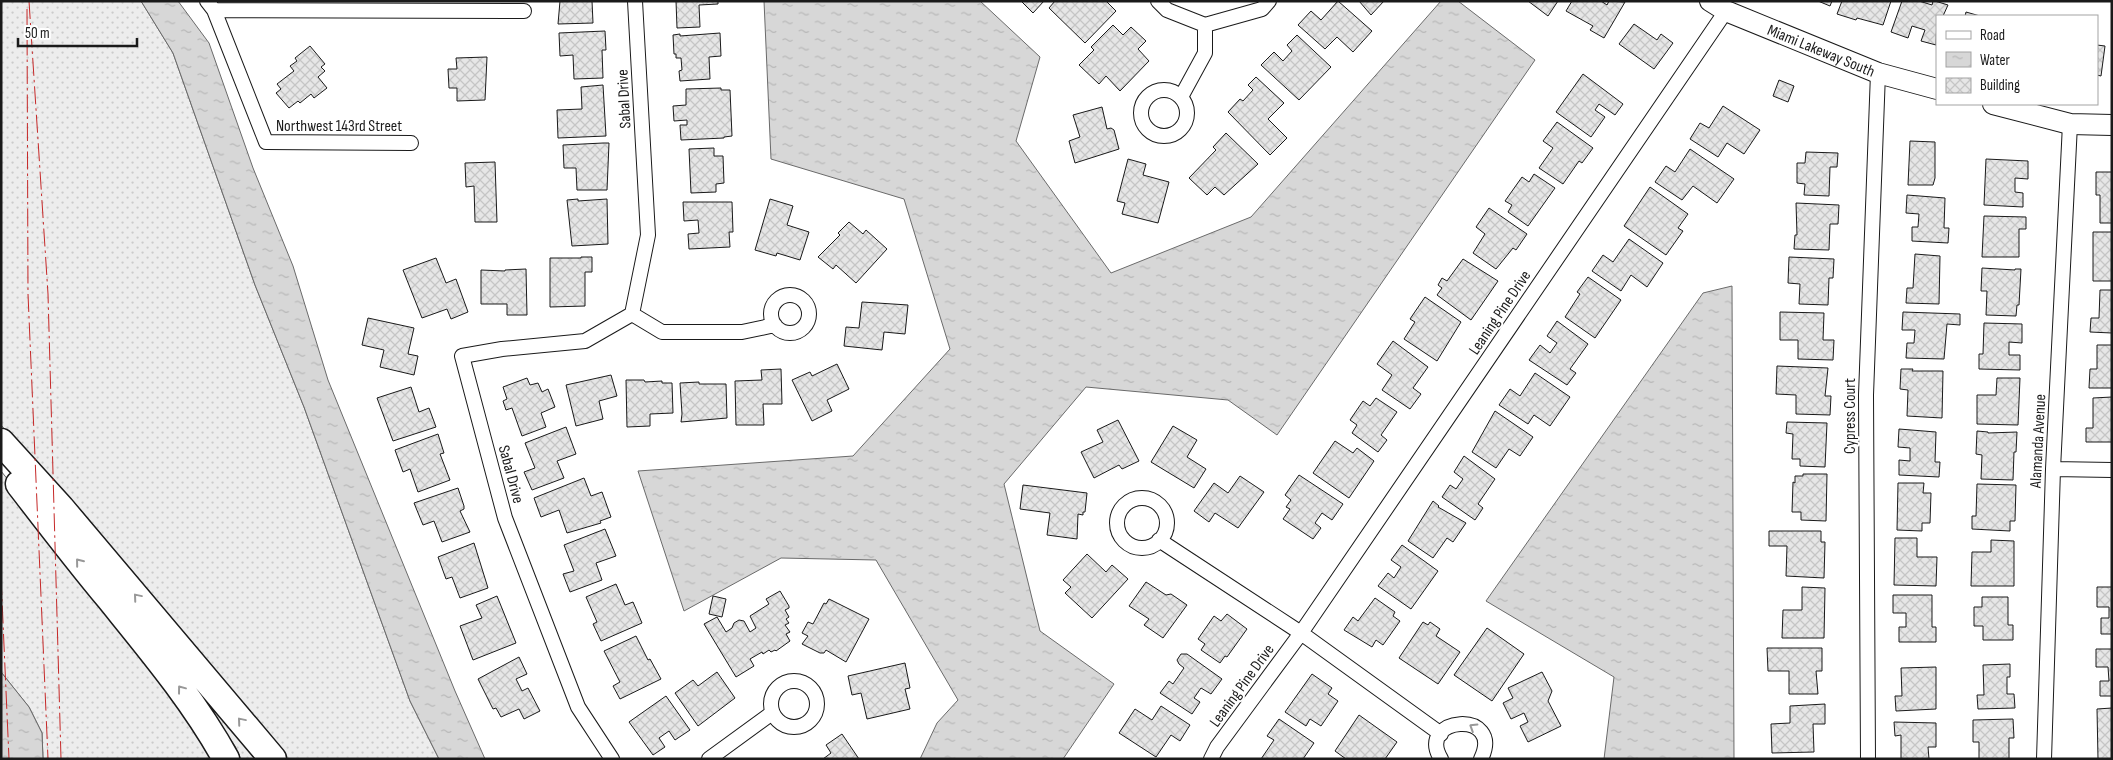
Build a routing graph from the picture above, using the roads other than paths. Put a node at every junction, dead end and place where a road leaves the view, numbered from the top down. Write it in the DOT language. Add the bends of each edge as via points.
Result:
graph roads {
  1 [pos="635,1"];
  2 [pos="1158,1"];
  3 [pos="1269,1"];
  4 [pos="211,6"];
  5 [pos="1718,6"];
  6 [pos="524,11"];
  7 [pos="1205,25"];
  8 [pos="1878,73"];
  9 [pos="1936,89"];
  10 [pos="1181,96"];
  11 [pos="1997,105"];
  12 [pos="2070,124"];
  13 [pos="2112,125"];
  14 [pos="411,143"];
  15 [pos="632,314"];
  16 [pos="775,326"];
  17 [pos="1,442"];
  18 [pos="1,460"];
  19 [pos="2053,469"];
  20 [pos="2112,470"];
  21 [pos="1160,540"];
  22 [pos="1301,633"];
  23 [pos="772,713"];
  24 [pos="1441,734"];
  25 [pos="226,759"];
  26 [pos="273,759"];
  27 [pos="612,759"];
  28 [pos="708,759"];
  29 [pos="1211,759"];
  30 [pos="1441,759"];
  31 [pos="1481,759"];
  32 [pos="1868,759"];
  33 [pos="2044,759"];
  1 -- 15 [label="street, Sabal Drive" via="648,235"];
  2 -- 7 [label="street" via="1167,10"];
  3 -- 7 [label="street" via="1262,9"];
  4 -- 6 [label="street"];
  4 -- 14 [label="street, Northwest 143rd Street" via="266,142"];
  5 -- 8 [label="street, Miami Lakeway South"];
  5 -- 22 [label="street, Leaning Pine Drive"];
  7 -- 10 [label="street" via="1205,52"];
  8 -- 9 [label="street, Miami Lakeway South"];
  8 -- 32 [label="street, Cypress Court" via="1866,395"];
  11 -- 12 [label="street"];
  12 -- 13 [label="street"];
  12 -- 19 [label="street, Alamanda Avenue"];
  15 -- 16 [label="street" via="662,332 742,332"];
  15 -- 27 [label="street, Sabal Drive" via="585,341 462,356 505,518 578,707"];
  26 -- 17 [label="highway, one-way" via="61,508"];
  25 -- 18 [label="highway, one-way" via="169,674"];
  19 -- 20 [label="street"];
  19 -- 33 [label="street, Alamanda Avenue"];
  21 -- 22 [label="street"];
  22 -- 24 [label="street"];
  22 -- 29 [label="street, Leaning Pine Drive"];
  23 -- 28 [label="street"];
  24 -- 30 [label="street" via="1438,748"];
  31 -- 24 [label="street, one-way" via="1485,744 1474,726 1452,724"];
}
